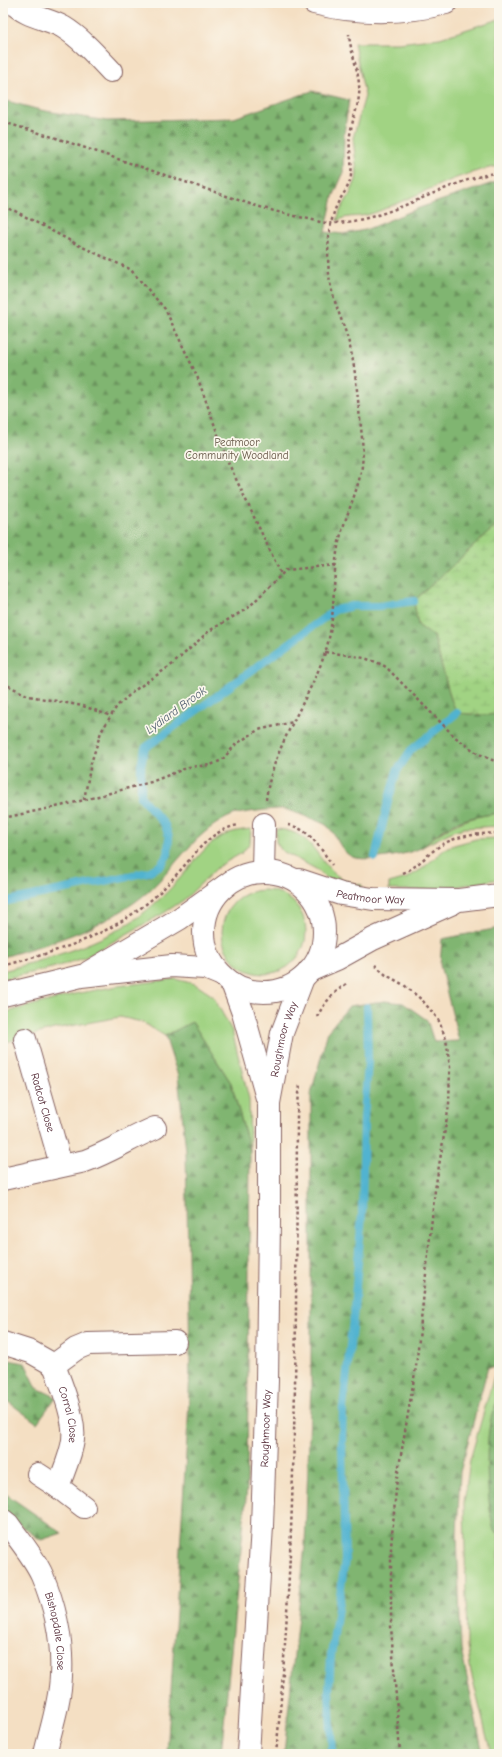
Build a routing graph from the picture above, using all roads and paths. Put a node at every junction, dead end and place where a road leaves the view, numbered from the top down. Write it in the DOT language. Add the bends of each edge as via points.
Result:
graph roads {
  1 [pos="13,3"];
  2 [pos="314,3"];
  3 [pos="446,3"];
  4 [pos="349,9"];
  5 [pos="111,71"];
  6 [pos="3,122"];
  7 [pos="499,172"];
  8 [pos="3,207"];
  9 [pos="332,223"];
  10 [pos="336,565"];
  11 [pos="281,574"];
  12 [pos="325,652"];
  13 [pos="3,683"];
  14 [pos="111,716"];
  15 [pos="294,721"];
  16 [pos="499,762"];
  17 [pos="84,800"];
  18 [pos="3,818"];
  19 [pos="264,824"];
  20 [pos="499,833"];
  21 [pos="274,873"];
  22 [pos="399,875"];
  23 [pos="225,886"];
  24 [pos="499,895"];
  25 [pos="459,900"];
  26 [pos="368,969"];
  27 [pos="306,974"];
  28 [pos="81,976"];
  29 [pos="227,979"];
  30 [pos="350,981"];
  31 [pos="3,995"];
  32 [pos="315,1020"];
  33 [pos="25,1039"];
  34 [pos="300,1079"];
  35 [pos="269,1103"];
  36 [pos="155,1128"];
  37 [pos="61,1165"];
  38 [pos="3,1179"];
  39 [pos="175,1342"];
  40 [pos="3,1343"];
  41 [pos="54,1365"];
  42 [pos="38,1474"];
  43 [pos="58,1488"];
  44 [pos="84,1507"];
  45 [pos="3,1520"];
  46 [pos="45,1754"];
  47 [pos="248,1754"];
  48 [pos="276,1754"];
  49 [pos="400,1754"];
  1 -- 5 [label="main road" via="24,12 64,28 84,43"];
  2 -- 4 [label="main road"];
  3 -- 4 [label="main road" via="397,10"];
  4 -- 9 [label="path" via="350,40 360,94 350,135 350,185 337,204"];
  6 -- 9 [label="path" via="250,204"];
  7 -- 9 [label="path" via="434,192 373,217"];
  8 -- 11 [label="path" via="15,210 80,246 130,269 165,309 197,376 227,460"];
  9 -- 10 [label="path" via="329,274 356,376 362,445 362,464 357,489 338,543"];
  10 -- 11 [label="path" via="298,568 286,570"];
  10 -- 12 [label="path" via="334,601"];
  11 -- 14 [label="path" via="248,608 209,631 173,664 135,690 117,706"];
  12 -- 15 [label="path"];
  12 -- 16 [label="path" via="356,656 386,667 455,737 477,753"];
  13 -- 14 [label="path" via="29,696 83,706"];
  14 -- 17 [label="path" via="101,732"];
  15 -- 17 [label="path" via="258,730 236,744 222,760 211,765 188,767 151,782"];
  15 -- 19 [label="path" via="278,753 268,784"];
  17 -- 18 [label="path"];
  19 -- 21 [label="main road"];
  20 -- 22 [label="path" via="476,834 452,840"];
  21 -- 23 [label="main road" via="247,874 235,878"];
  21 -- 25 [label="main road, Peatmoor Way" via="358,897"];
  21 -- 27 [label="main road" via="296,880 314,897 320,908 324,933 323,946"];
  23 -- 28 [label="main road" via="179,919"];
  23 -- 29 [label="main road" via="216,895 205,917 204,943 214,966"];
  24 -- 25 [label="main road, Peatmoor Way"];
  25 -- 27 [label="main road, Peatmoor Way" via="373,939"];
  26 -- 49 [label="path" via="374,965 404,985 422,1000 438,1019 446,1039 450,1067 449,1105 435,1190 416,1367 397,1478 390,1547 391,1626"];
  27 -- 29 [label="main road" via="293,985 268,992 250,990"];
  27 -- 35 [label="main road, Roughmoor Way" via="282,1033"];
  28 -- 29 [label="main road" via="172,966 205,968"];
  28 -- 31 [label="main road"];
  29 -- 35 [label="main road, Roughmoor Way" via="243,1013"];
  30 -- 32 [label="path" via="334,993"];
  33 -- 37 [label="main road, Radcot Close"];
  34 -- 48 [label="path" via="297,1114 296,1341 292,1479"];
  35 -- 47 [label="main road, Roughmoor Way" via="267,1381"];
  36 -- 37 [label="main road" via="98,1156"];
  37 -- 38 [label="main road"];
  39 -- 41 [label="main road" via="88,1344 76,1349"];
  40 -- 41 [label="main road" via="31,1352"];
  41 -- 43 [label="main road, Corral Close" via="67,1405 73,1439"];
  42 -- 43 [label="main road"];
  43 -- 44 [label="main road"];
  45 -- 46 [label="main road, Bishopdale Close" via="41,1574 58,1630 61,1677 57,1707"];
}
